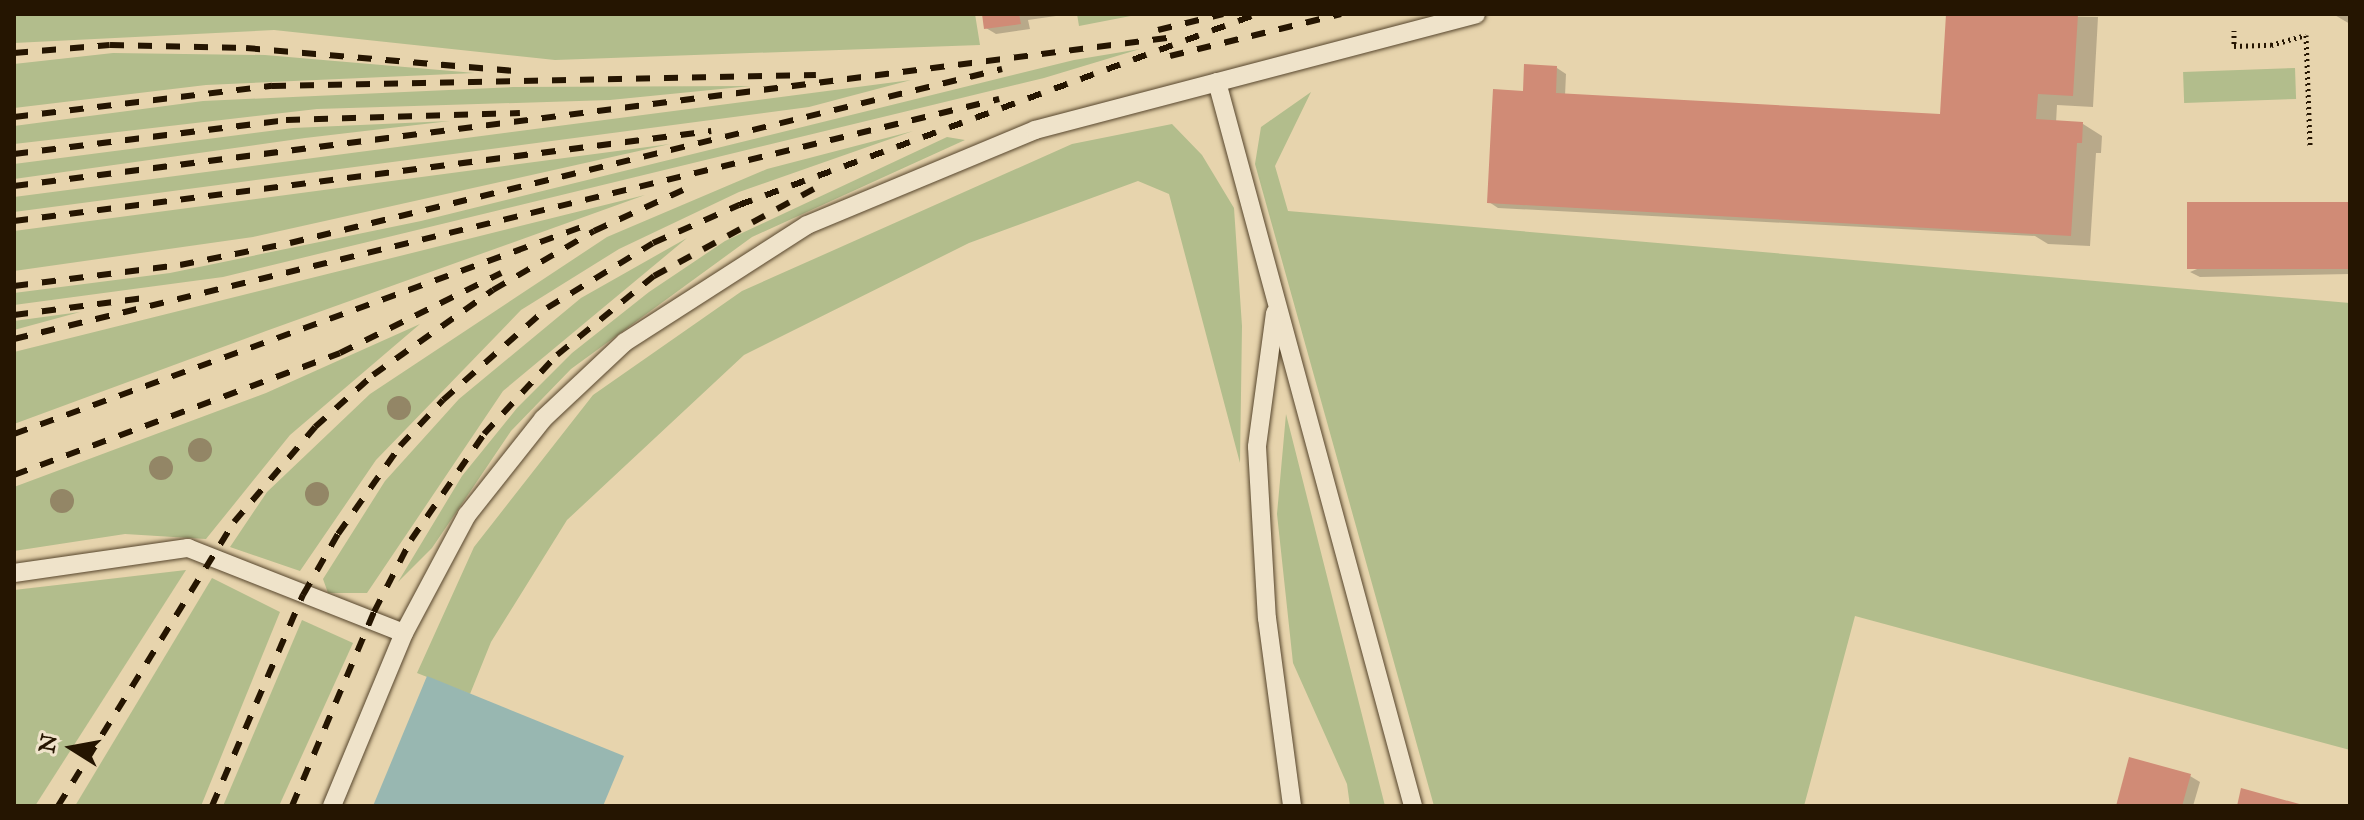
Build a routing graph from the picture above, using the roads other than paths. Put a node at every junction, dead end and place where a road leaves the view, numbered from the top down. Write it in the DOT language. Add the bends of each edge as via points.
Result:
graph roads {
  1 [pos="1476,14"];
  2 [pos="1217,82"];
  3 [pos="1277,302"];
  4 [pos="14,573"];
  5 [pos="404,633"];
  6 [pos="332,806"];
  7 [pos="1292,806"];
  8 [pos="1413,806"];
  1 -- 2 [label="lane"];
  2 -- 3 [label="lane"];
  2 -- 5 [label="lane" via="1035,130 807,225 625,342 543,419 467,515"];
  3 -- 7 [label="lane" via="1257,447 1267,618"];
  3 -- 8 [label="lane"];
  4 -- 5 [label="lane" via="188,548"];
  5 -- 6 [label="lane"];
}
